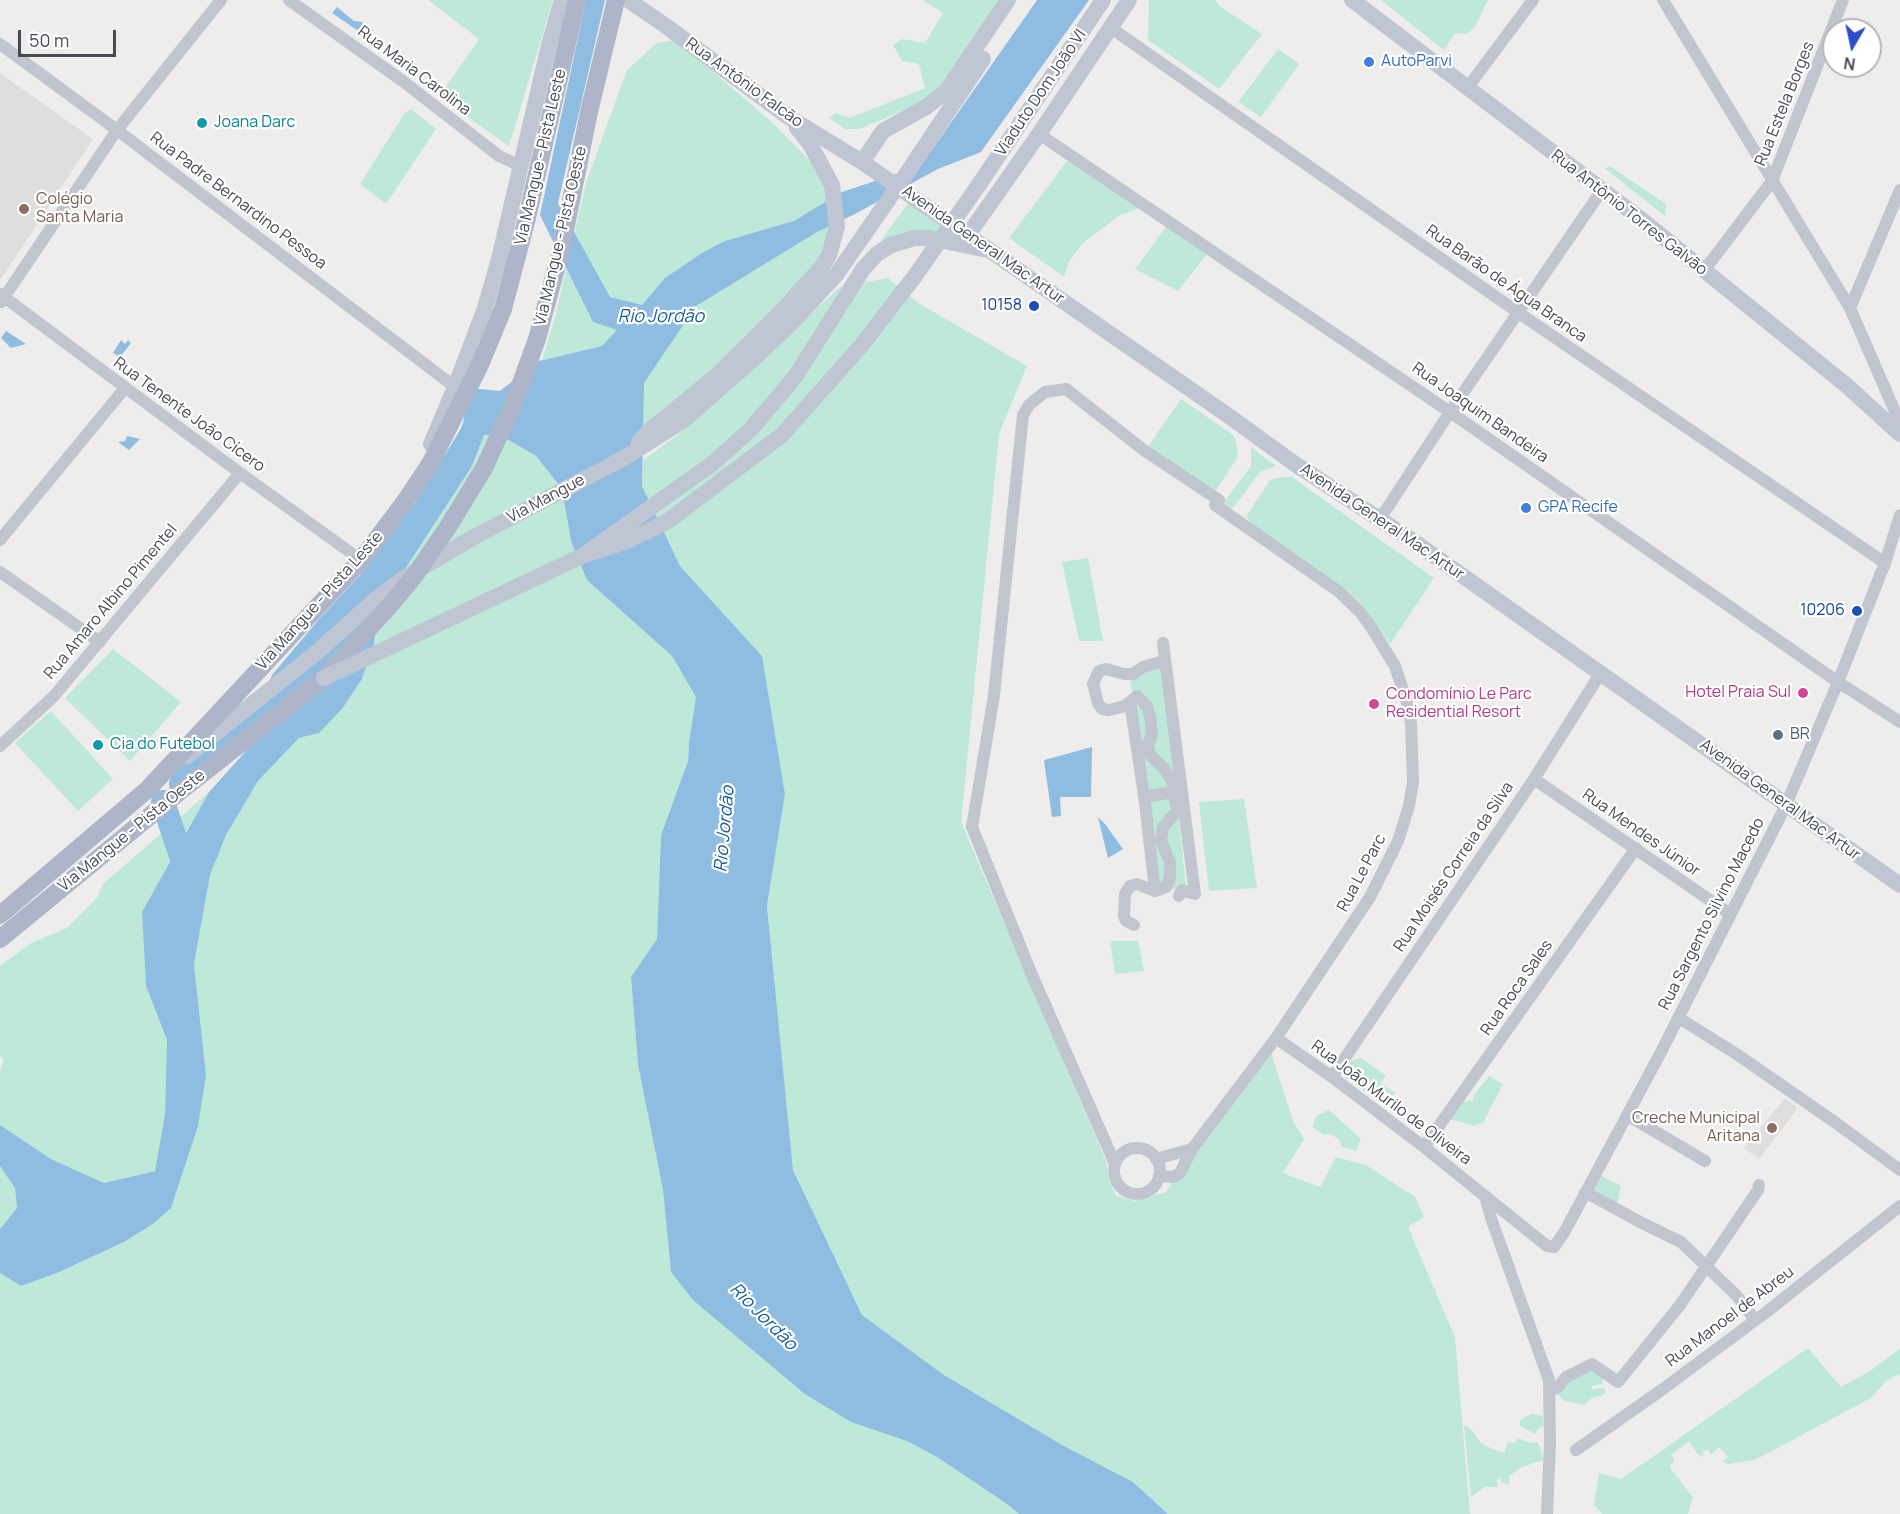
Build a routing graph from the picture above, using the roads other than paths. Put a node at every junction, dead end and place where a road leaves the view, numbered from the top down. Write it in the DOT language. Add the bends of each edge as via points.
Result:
graph roads {
  1 [pos="221,0"];
  2 [pos="289,0"];
  3 [pos="562,0"];
  4 [pos="577,0"];
  5 [pos="626,0"];
  6 [pos="1008,0"];
  7 [pos="1021,0"];
  8 [pos="1103,0"];
  9 [pos="1129,0"];
  10 [pos="1352,0"];
  11 [pos="1533,0"];
  12 [pos="1663,0"];
  13 [pos="1843,0"];
  14 [pos="1111,28"];
  15 [pos="0,44"];
  16 [pos="1468,87"];
  17 [pos="787,116"];
  18 [pos="117,130"];
  19 [pos="1039,134"];
  20 [pos="868,165"];
  21 [pos="521,166"];
  22 [pos="1772,181"];
  23 [pos="1602,190"];
  24 [pos="1900,190"];
  25 [pos="969,235"];
  26 [pos="995,253"];
  27 [pos="1703,272"];
  28 [pos="1,298"];
  29 [pos="1850,308"];
  30 [pos="1519,313"];
  31 [pos="456,387"];
  32 [pos="125,388"];
  33 [pos="1450,412"];
  34 [pos="1900,423"];
  35 [pos="1900,434"];
  36 [pos="624,458"];
  37 [pos="240,473"];
  38 [pos="404,503"];
  39 [pos="1900,515"];
  40 [pos="1380,519"];
  41 [pos="0,540"];
  42 [pos="582,556"];
  43 [pos="361,560"];
  44 [pos="1884,563"];
  45 [pos="0,572"];
  46 [pos="100,642"];
  47 [pos="1163,643"];
  48 [pos="1164,661"];
  49 [pos="1600,674"];
  50 [pos="324,678"];
  51 [pos="1838,682"];
  52 [pos="1130,702"];
  53 [pos="1900,722"];
  54 [pos="0,746"];
  55 [pos="1534,778"];
  56 [pos="148,789"];
  57 [pos="1178,791"];
  58 [pos="1144,797"];
  59 [pos="1786,805"];
  60 [pos="1636,848"];
  61 [pos="1900,885"];
  62 [pos="1155,891"];
  63 [pos="1179,896"];
  64 [pos="1730,914"];
  65 [pos="0,915"];
  66 [pos="1134,925"];
  67 [pos="0,939"];
  68 [pos="1679,1018"];
  69 [pos="1276,1038"];
  70 [pos="1332,1077"];
  71 [pos="1626,1115"];
  72 [pos="1424,1147"];
  73 [pos="1192,1149"];
  74 [pos="1156,1159"];
  75 [pos="1705,1161"];
  76 [pos="1115,1164"];
  77 [pos="1900,1170"];
  78 [pos="1159,1176"];
  79 [pos="1759,1185"];
  80 [pos="1585,1192"];
  81 [pos="1485,1196"];
  82 [pos="1900,1206"];
  83 [pos="1552,1248"];
  84 [pos="1707,1265"];
  85 [pos="1755,1320"];
  86 [pos="1550,1391"];
  87 [pos="1576,1450"];
  88 [pos="1547,1514"];
  1 -- 18 [label="street"];
  2 -- 21 [label="street, Rua Maria Carolina" via="499,156"];
  3 -- 21 [label="main road"];
  4 -- 38 [label="main road, Via Mangue - Pista Leste" via="503,309 479,367 430,464"];
  5 -- 17 [label="main road, Rua Antônio Falcão"];
  5 -- 50 [label="main road, Via Mangue - Pista Oeste" via="589,112 561,250 537,339 513,405 484,468 422,565"];
  6 -- 20 [label="main road" via="939,99 883,131"];
  7 -- 36 [label="main road, Via Mangue, bridge" via="836,275 796,318 684,420"];
  8 -- 42 [label="main road, Viaduto Dom João VI, bridge" via="915,276 861,346 782,435 668,521 625,542"];
  9 -- 14 [label="main road"];
  10 -- 16 [label="main road, Rua Antônio Torres Galvão"];
  11 -- 16 [label="street"];
  12 -- 22 [label="street"];
  13 -- 22 [label="street, Rua Estela Borges"];
  14 -- 19 [label="main road"];
  14 -- 30 [label="street, Rua Barão de Água Branca"];
  15 -- 18 [label="street, Rua Padre Bernardino Pessoa"];
  16 -- 23 [label="main road, Rua Antônio Torres Galvão"];
  17 -- 20 [label="main road, Rua Antônio Falcão"];
  17 -- 36 [label="main road" via="810,144 832,185 837,226 829,255 779,314"];
  18 -- 28 [label="street"];
  18 -- 31 [label="street, Rua Padre Bernardino Pessoa"];
  19 -- 25 [label="main road"];
  19 -- 33 [label="street, Rua Joaquim Bandeira"];
  20 -- 25 [label="main road, Avenida General Mac Artur"];
  21 -- 31 [label="main road" via="485,308"];
  22 -- 27 [label="street, Rua Estela Borges"];
  22 -- 29 [label="street"];
  23 -- 27 [label="main road, Rua Antônio Torres Galvão"];
  23 -- 30 [label="street"];
  24 -- 29 [label="street"];
  25 -- 26 [label="main road, Avenida General Mac Artur"];
  26 -- 40 [label="main road, Avenida General Mac Artur" via="1295,464"];
  26 -- 42 [label="main road, bridge" via="967,244 915,238 877,254 863,269 795,377 751,429 712,464"];
  27 -- 35 [label="main road, Rua Antônio Torres Galvão" via="1846,385"];
  28 -- 32 [label="street, Rua Tenente João Cícero"];
  29 -- 34 [label="street"];
  30 -- 33 [label="street"];
  30 -- 44 [label="street, Rua Barão de Água Branca"];
  31 -- 38 [label="main road"];
  32 -- 37 [label="street, Rua Tenente João Cícero"];
  32 -- 41 [label="street"];
  33 -- 40 [label="street"];
  33 -- 51 [label="street, Rua Joaquim Bandeira"];
  36 -- 56 [label="main road, Via Mangue" via="403,579"];
  37 -- 43 [label="street, Rua Tenente João Cícero"];
  37 -- 46 [label="street, Rua Amaro Albino Pimentel"];
  38 -- 43 [label="main road, Via Mangue - Pista Leste"];
  39 -- 44 [label="street, Rua Sargento Silvino Macedo"];
  40 -- 49 [label="main road, Avenida General Mac Artur"];
  42 -- 50 [label="main road, bridge"];
  43 -- 56 [label="main road, Via Mangue - Pista Leste"];
  44 -- 51 [label="street, Rua Sargento Silvino Macedo"];
  45 -- 46 [label="street"];
  46 -- 54 [label="street, Rua Amaro Albino Pimentel" via="54,696"];
  47 -- 48 [label="street"];
  48 -- 52 [label="street" via="1133,674 1099,671 1092,684 1102,709"];
  48 -- 57 [label="street"];
  49 -- 55 [label="street, Rua Moisés Correia da Silva"];
  49 -- 59 [label="main road, Avenida General Mac Artur"];
  50 -- 67 [label="main road, Via Mangue - Pista Oeste"];
  51 -- 53 [label="street, Rua Joaquim Bandeira"];
  51 -- 59 [label="street, Rua Sargento Silvino Macedo"];
  52 -- 57 [label="street" via="1137,696 1147,706 1152,735 1148,744 1150,754"];
  52 -- 58 [label="street"];
  55 -- 60 [label="street, Rua Mendes Júnior"];
  55 -- 70 [label="street, Rua Moisés Correia da Silva"];
  56 -- 65 [label="main road, Via Mangue - Pista Leste"];
  57 -- 58 [label="street"];
  57 -- 62 [label="street" via="1177,810 1163,827 1161,841 1170,861 1170,878 1166,887"];
  57 -- 63 [label="street" via="1195,894 1182,890"];
  58 -- 62 [label="street"];
  59 -- 61 [label="main road, Avenida General Mac Artur"];
  59 -- 64 [label="street, Rua Sargento Silvino Macedo"];
  60 -- 64 [label="street, Rua Mendes Júnior"];
  60 -- 72 [label="street, Rua Roca Sales"];
  62 -- 66 [label="street" via="1137,884 1125,894 1124,916"];
  64 -- 68 [label="street, Rua Sargento Silvino Macedo"];
  68 -- 71 [label="street, Rua Sargento Silvino Macedo"];
  68 -- 77 [label="street"];
  69 -- 70 [label="street, Rua João Murilo de Oliveira"];
  69 -- 73 [label="street, Rua Le Parc"];
  69 -- 76 [label="street, Rua Le Parc" via="1370,897 1398,841 1413,782 1411,723 1395,666 1360,612 1338,591 1066,389 1045,392 1023,415 994,695 972,827"];
  70 -- 72 [label="street, Rua João Murilo de Oliveira"];
  71 -- 75 [label="street"];
  71 -- 80 [label="street, Rua Sargento Silvino Macedo"];
  72 -- 81 [label="street, Rua João Murilo de Oliveira"];
  73 -- 74 [label="street"];
  73 -- 78 [label="street, Rua Le Parc" via="1180,1173"];
  74 -- 76 [label="street" via="1137,1148 1124,1153"];
  74 -- 78 [label="street"];
  76 -- 78 [label="street, Rua Le Parc" via="1115,1179 1132,1193 1154,1187"];
  79 -- 84 [label="street, Rua Manoel de Abreu"];
  80 -- 83 [label="street, Rua Sargento Silvino Macedo"];
  80 -- 84 [label="street" via="1681,1242"];
  81 -- 83 [label="street, Rua João Murilo de Oliveira"];
  81 -- 86 [label="street"];
  82 -- 85 [label="street, Rua Manoel de Abreu"];
  84 -- 85 [label="street"];
  84 -- 86 [label="street, Rua Manoel de Abreu" via="1618,1382 1592,1364 1566,1377"];
  85 -- 87 [label="street, Rua Manoel de Abreu"];
  86 -- 88 [label="street"];
}
